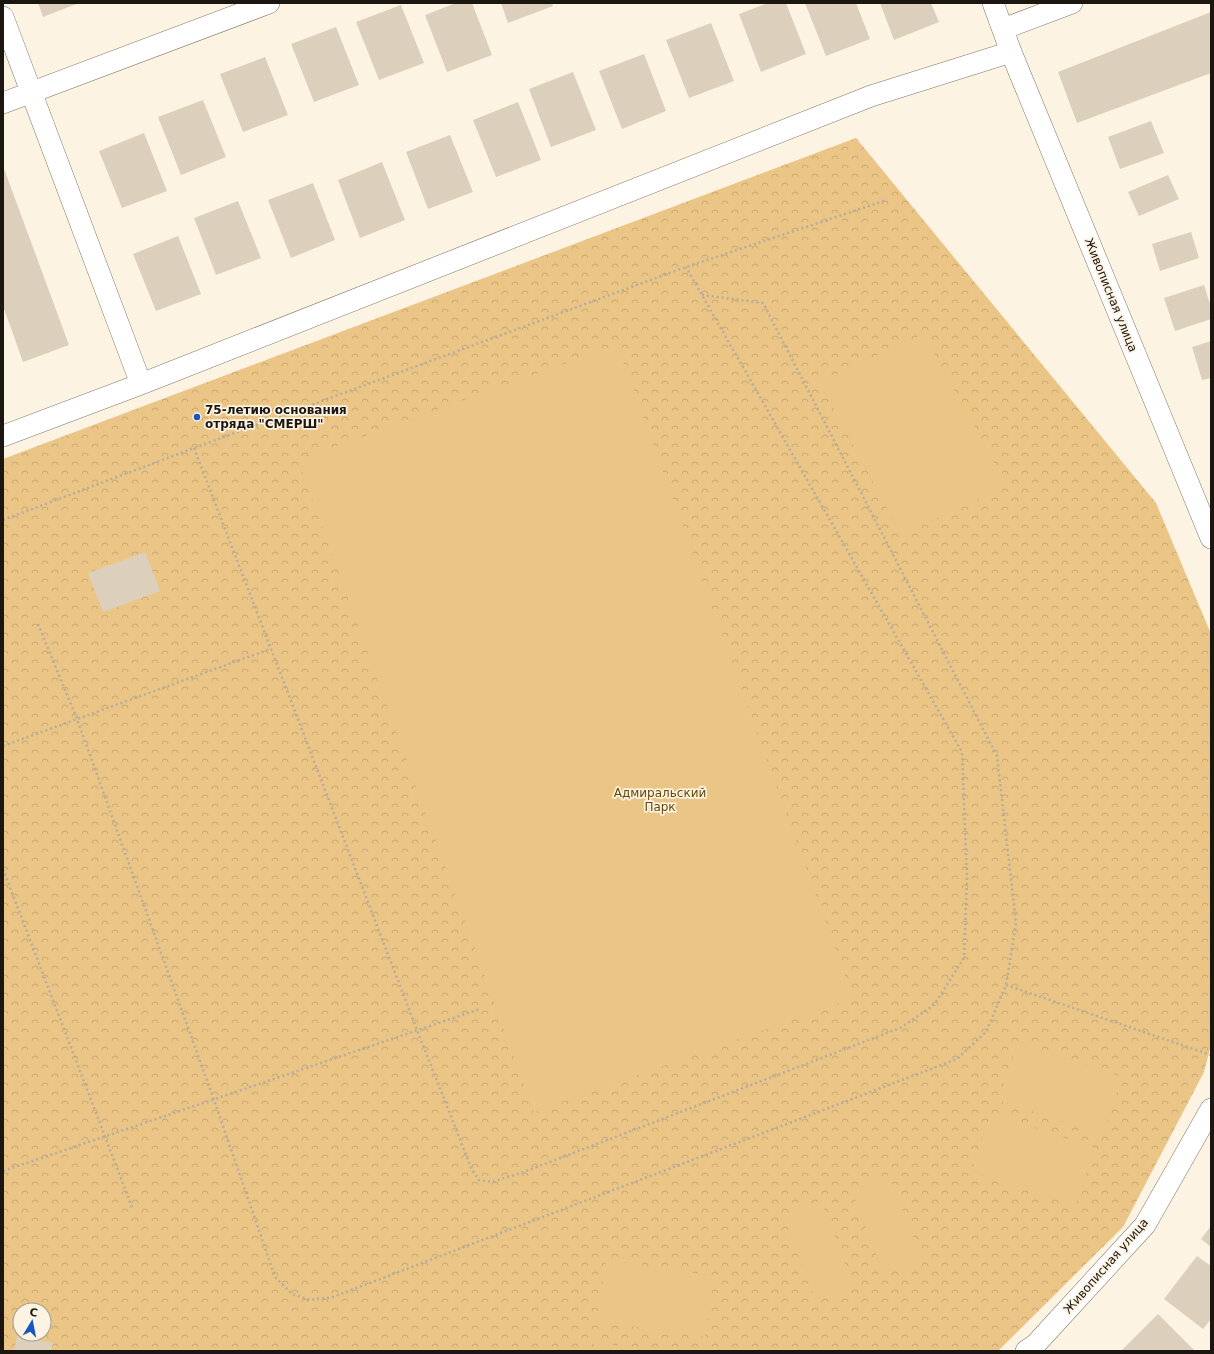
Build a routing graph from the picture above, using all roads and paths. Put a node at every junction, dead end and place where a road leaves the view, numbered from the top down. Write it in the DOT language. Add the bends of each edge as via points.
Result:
graph roads {
  1 [pos="269,3"];
  2 [pos="993,3"];
  3 [pos="1072,3"];
  4 [pos="3,17"];
  5 [pos="1003,30"];
  6 [pos="1010,52"];
  7 [pos="32,93"];
  8 [pos="3,103"];
  9 [pos="887,200"];
  10 [pos="686,267"];
  11 [pos="702,295"];
  12 [pos="141,384"];
  13 [pos="3,436"];
  14 [pos="194,448"];
  15 [pos="3,520"];
  16 [pos="1211,538"];
  17 [pos="38,624"];
  18 [pos="270,649"];
  19 [pos="77,719"];
  20 [pos="3,746"];
  21 [pos="3,869"];
  22 [pos="1006,985"];
  23 [pos="480,1009"];
  24 [pos="417,1030"];
  25 [pos="1211,1055"];
  26 [pos="214,1100"];
  27 [pos="1211,1109"];
  28 [pos="104,1137"];
  29 [pos="3,1171"];
  30 [pos="133,1210"];
  31 [pos="1026,1351"];
  1 -- 7 [label="street"];
  2 -- 5 [label="street, Живописная улица"];
  3 -- 5 [label="street"];
  4 -- 7 [label="street"];
  5 -- 6 [label="street, Живописная улица"];
  6 -- 12 [label="street" via="871,96"];
  6 -- 16 [label="street, Живописная улица"];
  7 -- 8 [label="street"];
  7 -- 12 [label="street"];
  9 -- 10 [label="path"];
  10 -- 11 [label="path"];
  10 -- 14 [label="path"];
  11 -- 22 [label="path" via="763,303 997,756 1016,923"];
  11 -- 24 [label="path" via="962,752 967,879 964,958 934,1006 900,1028 492,1182 479,1180 472,1170"];
  12 -- 13 [label="street"];
  14 -- 15 [label="path"];
  14 -- 18 [label="path"];
  17 -- 19 [label="path"];
  18 -- 19 [label="path"];
  18 -- 24 [label="path"];
  19 -- 20 [label="path"];
  19 -- 26 [label="path"];
  21 -- 28 [label="path"];
  22 -- 25 [label="path"];
  22 -- 26 [label="path" via="986,1032 957,1059 332,1297 310,1300 292,1294 275,1277"];
  23 -- 24 [label="path"];
  24 -- 26 [label="path"];
  26 -- 28 [label="path"];
  27 -- 31 [label="street, Живописная улица" via="1145,1224 1035,1345"];
  28 -- 29 [label="path"];
  28 -- 30 [label="path"];
}
